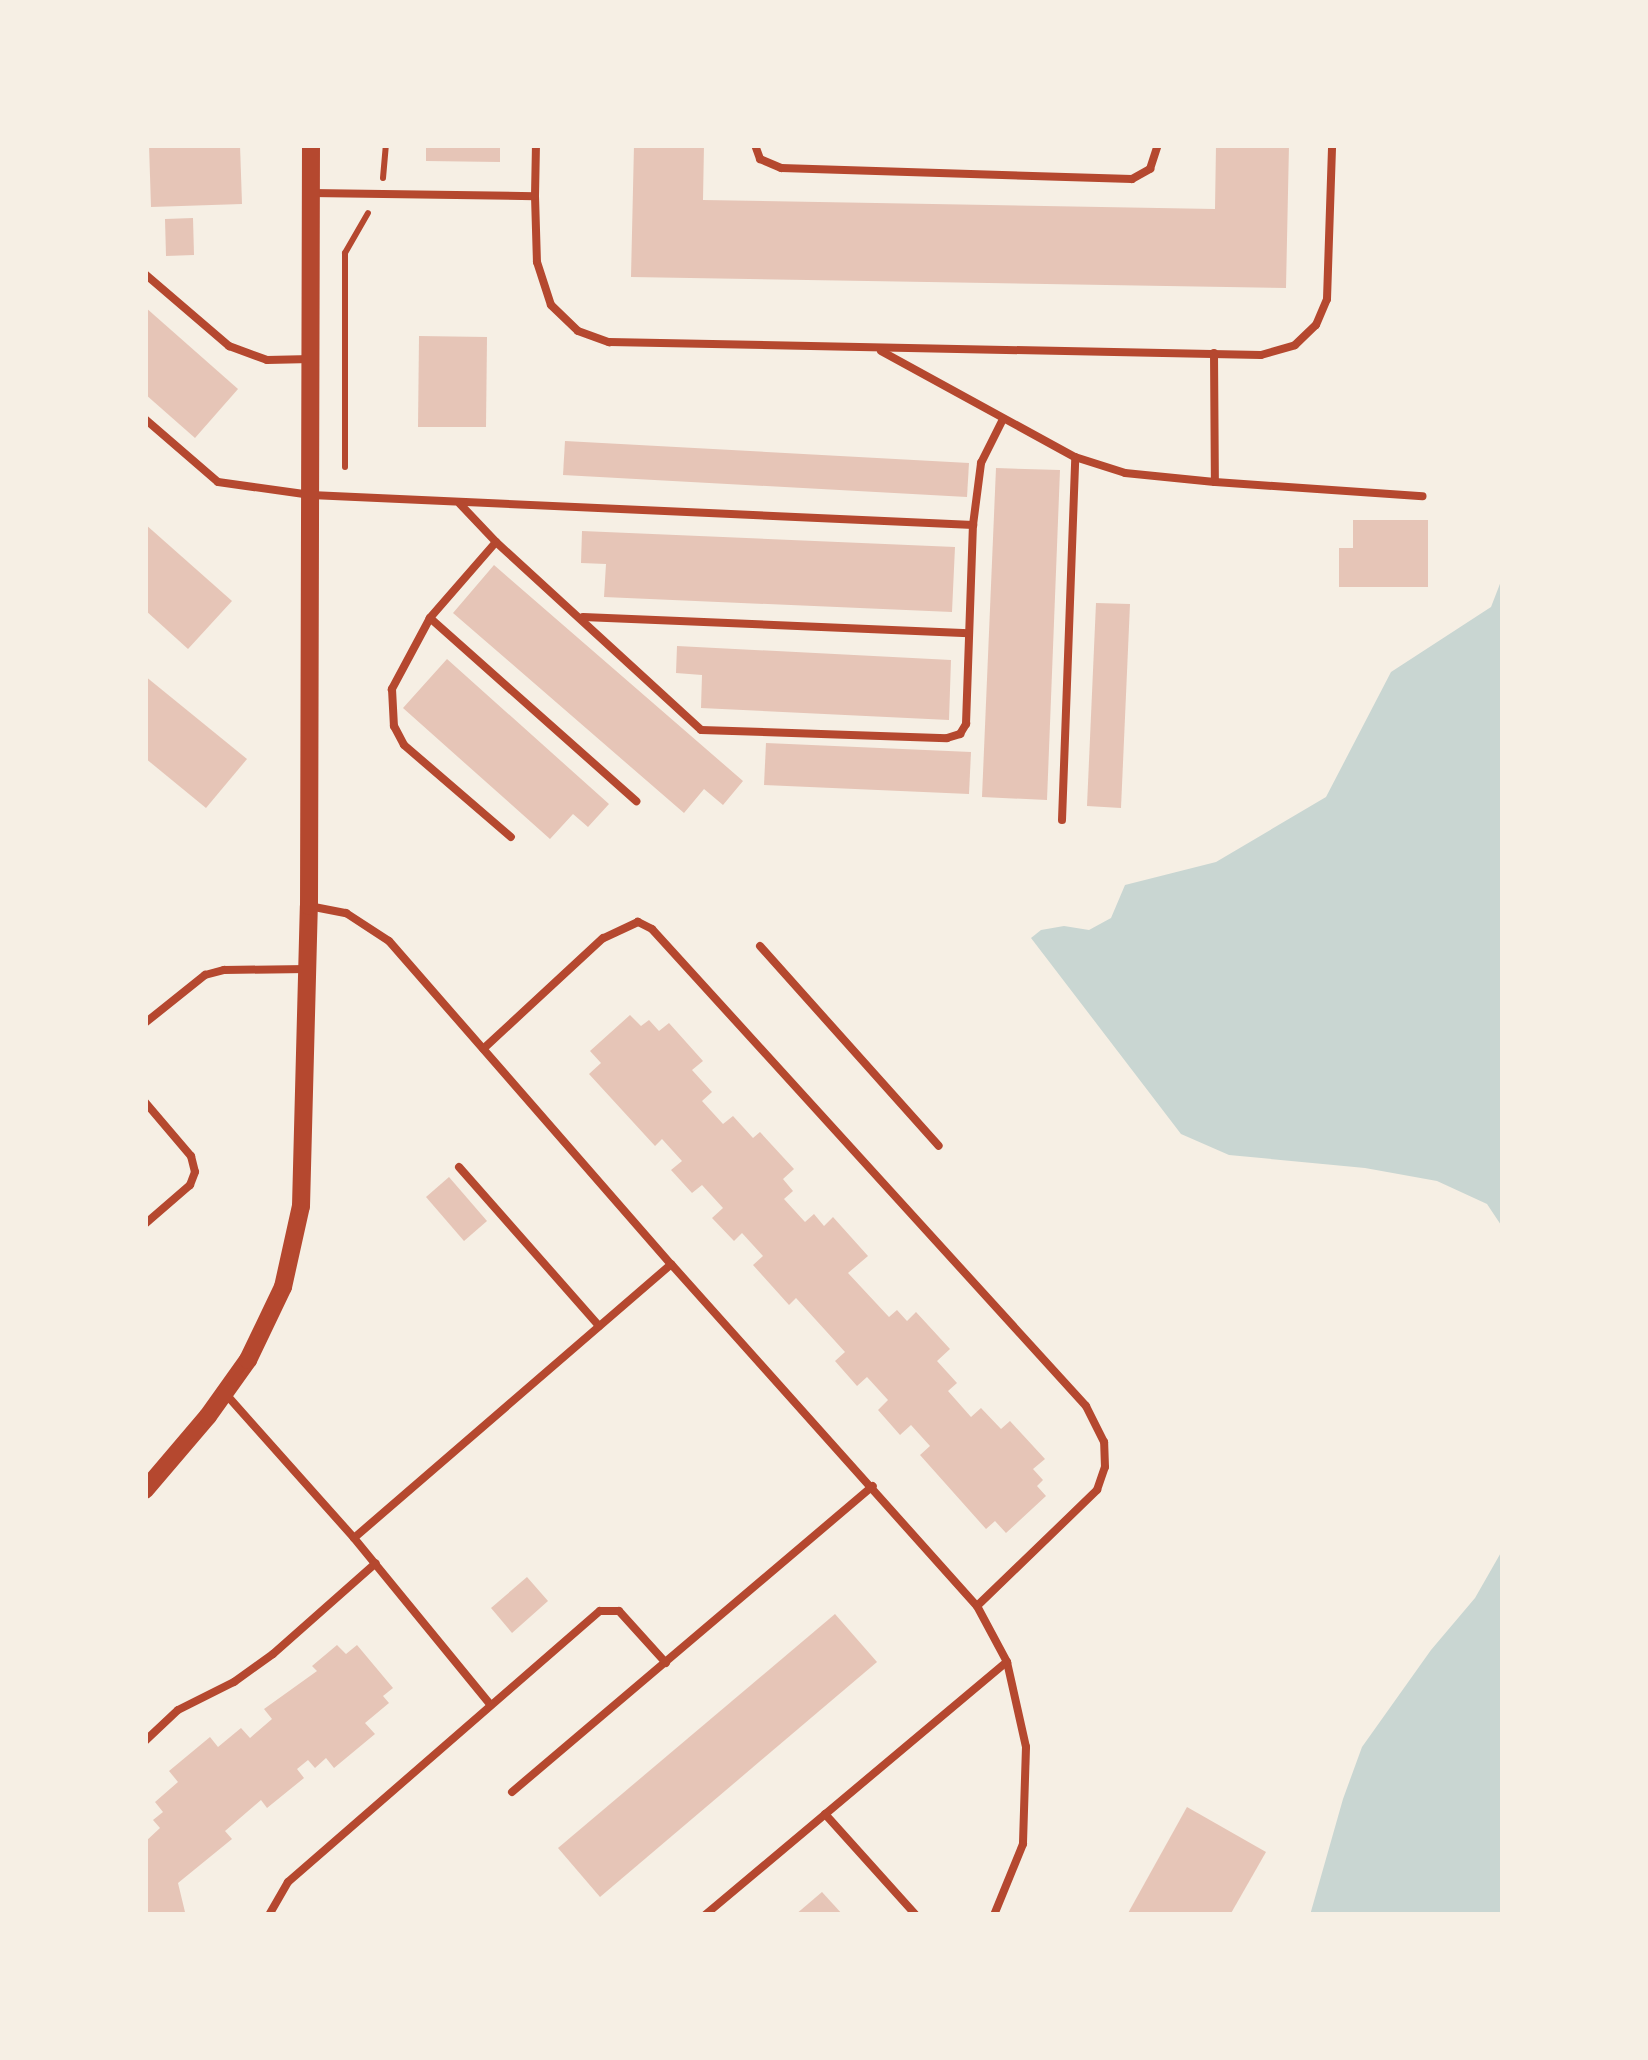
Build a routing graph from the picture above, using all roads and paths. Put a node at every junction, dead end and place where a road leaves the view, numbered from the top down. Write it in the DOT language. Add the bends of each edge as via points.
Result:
graph roads {
  1 [pos="311,145"];
  2 [pos="386,145"];
  3 [pos="536,145"];
  4 [pos="755,145"];
  5 [pos="1158,145"];
  6 [pos="1332,145"];
  7 [pos="310,193"];
  8 [pos="376,194"];
  9 [pos="536,196"];
  10 [pos="145,274"];
  11 [pos="878,350"];
  12 [pos="1214,354"];
  13 [pos="311,359"];
  14 [pos="145,419"];
  15 [pos="1002,421"];
  16 [pos="1075,457"];
  17 [pos="345,467"];
  18 [pos="1215,482"];
  19 [pos="311,495"];
  20 [pos="1423,496"];
  21 [pos="460,504"];
  22 [pos="973,525"];
  23 [pos="496,542"];
  24 [pos="582,616"];
  25 [pos="430,618"];
  26 [pos="968,633"];
  27 [pos="636,801"];
  28 [pos="1062,820"];
  29 [pos="510,838"];
  30 [pos="309,906"];
  31 [pos="760,946"];
  32 [pos="307,968"];
  33 [pos="145,1023"];
  34 [pos="484,1049"];
  35 [pos="145,1102"];
  36 [pos="939,1146"];
  37 [pos="459,1167"];
  38 [pos="145,1224"];
  39 [pos="671,1264"];
  40 [pos="599,1326"];
  41 [pos="224,1392"];
  42 [pos="873,1486"];
  43 [pos="145,1490"];
  44 [pos="354,1538"];
  45 [pos="376,1563"];
  46 [pos="977,1606"];
  47 [pos="1007,1662"];
  48 [pos="666,1663"];
  49 [pos="490,1704"];
  50 [pos="145,1740"];
  51 [pos="512,1792"];
  52 [pos="824,1814"];
  53 [pos="270,1915"];
  54 [pos="705,1915"];
  55 [pos="916,1915"];
  56 [pos="994,1915"];
  1 -- 7 [label="street"];
  2 -- 8 [label="path"];
  3 -- 9 [label="lane"];
  4 -- 5 [label="lane" via="760,159 781,168 1132,179 1150,169"];
  6 -- 12 [label="lane" via="1327,299 1316,325 1294,345 1261,355"];
  7 -- 8 [label="lane"];
  7 -- 13 [label="street"];
  8 -- 9 [label="lane"];
  8 -- 17 [label="path" via="345,254"];
  9 -- 11 [label="lane" via="541,280 550,304 578,331 609,342"];
  10 -- 13 [label="lane" via="239,352 267,360"];
  11 -- 12 [label="lane"];
  11 -- 15 [label="lane"];
  12 -- 18 [label="lane"];
  13 -- 19 [label="street"];
  14 -- 19 [label="lane" via="218,482"];
  15 -- 16 [label="lane"];
  15 -- 22 [label="lane" via="981,463"];
  16 -- 18 [label="lane" via="1125,474"];
  16 -- 28 [label="lane"];
  18 -- 20 [label="lane"];
  19 -- 21 [label="lane"];
  19 -- 30 [label="street"];
  21 -- 22 [label="lane"];
  21 -- 23 [label="lane"];
  22 -- 26 [label="lane"];
  23 -- 24 [label="lane"];
  23 -- 25 [label="lane"];
  24 -- 26 [label="lane"];
  24 -- 26 [label="lane" via="701,730 960,734 966,724"];
  25 -- 27 [label="lane"];
  25 -- 29 [label="lane" via="392,689 394,726 404,745"];
  30 -- 32 [label="street"];
  30 -- 34 [label="lane" via="346,913 389,942"];
  31 -- 36 [label="lane"];
  32 -- 33 [label="lane" via="205,975"];
  32 -- 41 [label="street" via="304,1142 294,1249 268,1321"];
  34 -- 39 [label="lane"];
  34 -- 46 [label="lane" via="603,938 638,922 652,929 1086,1406 1104,1442 1097,1490"];
  35 -- 38 [label="lane" via="192,1156 195,1172 190,1186"];
  37 -- 40 [label="lane"];
  39 -- 40 [label="lane"];
  39 -- 42 [label="lane"];
  40 -- 44 [label="lane"];
  41 -- 43 [label="street"];
  41 -- 44 [label="lane"];
  42 -- 46 [label="lane"];
  42 -- 48 [label="lane"];
  44 -- 45 [label="lane"];
  45 -- 49 [label="lane"];
  45 -- 50 [label="lane" via="274,1654 178,1710"];
  46 -- 47 [label="lane"];
  47 -- 52 [label="lane"];
  47 -- 56 [label="lane" via="1026,1747 1028,1802 1023,1844"];
  48 -- 49 [label="lane" via="619,1611 600,1611"];
  48 -- 51 [label="lane"];
  49 -- 53 [label="lane" via="288,1882"];
  52 -- 54 [label="lane"];
  52 -- 55 [label="lane"];
}
